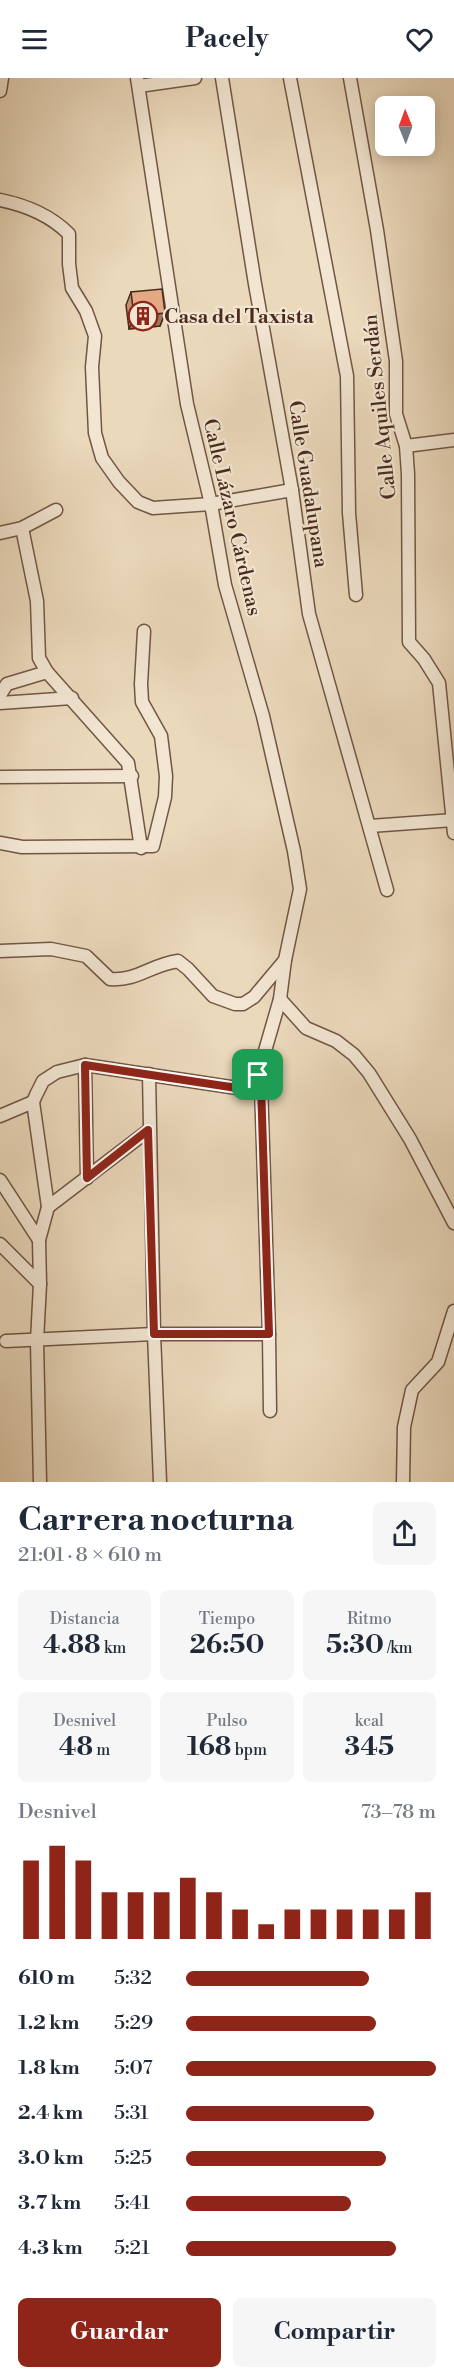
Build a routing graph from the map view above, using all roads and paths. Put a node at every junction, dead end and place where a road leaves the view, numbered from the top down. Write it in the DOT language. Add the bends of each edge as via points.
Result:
graph roads {
  1 [pos="2,78"];
  2 [pos="195,78"];
  3 [pos="222,78"];
  4 [pos="290,78"];
  5 [pos="350,78"];
  6 [pos="138,82"];
  7 [pos="0,91"];
  8 [pos="0,200"];
  9 [pos="454,440"];
  10 [pos="406,446"];
  11 [pos="292,490"];
  12 [pos="211,504"];
  13 [pos="56,510"];
  14 [pos="22,528"];
  15 [pos="0,533"];
  16 [pos="356,596"];
  17 [pos="144,631"];
  18 [pos="47,672"];
  19 [pos="0,695"];
  20 [pos="72,698"];
  21 [pos="0,703"];
  22 [pos="132,776"];
  23 [pos="0,777"];
  24 [pos="453,820"];
  25 [pos="370,826"];
  26 [pos="454,833"];
  27 [pos="0,843"];
  28 [pos="141,848"];
  29 [pos="387,890"];
  30 [pos="0,951"];
  31 [pos="285,960"];
  32 [pos="280,999"];
  33 [pos="85,1065"];
  34 [pos="149,1074"];
  35 [pos="258,1075"];
  36 [pos="33,1102"];
  37 [pos="0,1116"];
  38 [pos="148,1130"];
  39 [pos="87,1178"];
  40 [pos="0,1180"];
  41 [pos="48,1207"];
  42 [pos="454,1223"];
  43 [pos="39,1240"];
  44 [pos="0,1244"];
  45 [pos="40,1284"];
  46 [pos="454,1311"];
  47 [pos="154,1334"];
  48 [pos="269,1334"];
  49 [pos="6,1341"];
  50 [pos="37,1341"];
  51 [pos="270,1411"];
  52 [pos="40,1482"];
  53 [pos="160,1482"];
  54 [pos="403,1482"];
  1 -- 7 [label="street"];
  2 -- 6 [label="street"];
  3 -- 11 [label="street, Calle Guadalupana"];
  4 -- 16 [label="street" via="347,376 349,513"];
  5 -- 10 [label="street, Calle Aquiles Serdán" via="396,361 396,414"];
  6 -- 12 [label="street, Calle Lázaro Cárdenas" via="187,404"];
  8 -- 12 [label="street" via="45,216 69,234 72,288 95,336 95,433 102,458 138,502 153,508"];
  9 -- 10 [label="street"];
  10 -- 24 [label="street, Calle Aquiles Serdán" via="409,642 439,683"];
  11 -- 12 [label="street"];
  11 -- 25 [label="street, Calle Guadalupana" via="309,614"];
  12 -- 31 [label="street, Calle Lázaro Cárdenas" via="225,585 263,716 294,851 300,889"];
  13 -- 14 [label="street"];
  14 -- 15 [label="street"];
  14 -- 18 [label="street" via="37,601 39,658"];
  17 -- 28 [label="street" via="142,702 161,736 166,776 165,798 153,846"];
  18 -- 19 [label="street" via="7,684"];
  18 -- 20 [label="street"];
  20 -- 21 [label="street"];
  20 -- 22 [label="street" via="128,763"];
  22 -- 23 [label="street"];
  22 -- 28 [label="street"];
  24 -- 25 [label="street"];
  24 -- 26 [label="street, Calle Aquiles Serdán"];
  25 -- 29 [label="street, Calle Guadalupana"];
  27 -- 28 [label="street" via="22,847"];
  30 -- 31 [label="street" via="51,949 86,956 110,979 126,980 162,963 178,961 213,996 235,1004 254,997"];
  31 -- 32 [label="street, Calle Lázaro Cárdenas"];
  32 -- 35 [label="street, Calle Lázaro Cárdenas"];
  32 -- 42 [label="street" via="306,1028 336,1041 369,1073 410,1139"];
  33 -- 34 [label="street"];
  33 -- 36 [label="street" via="57,1072 44,1081"];
  33 -- 39 [label="street"];
  34 -- 35 [label="street" via="237,1088 250,1086"];
  34 -- 38 [label="street"];
  35 -- 48 [label="street"];
  36 -- 37 [label="street"];
  36 -- 41 [label="street"];
  38 -- 39 [label="street"];
  38 -- 47 [label="street"];
  39 -- 41 [label="street"];
  40 -- 43 [label="street"];
  41 -- 43 [label="street"];
  43 -- 45 [label="street"];
  44 -- 45 [label="street"];
  45 -- 50 [label="street"];
  46 -- 54 [label="street" via="438,1362 412,1390 404,1427"];
  47 -- 48 [label="street"];
  47 -- 50 [label="street"];
  47 -- 53 [label="street"];
  48 -- 51 [label="street"];
  49 -- 50 [label="street"];
  50 -- 52 [label="street"];
}
